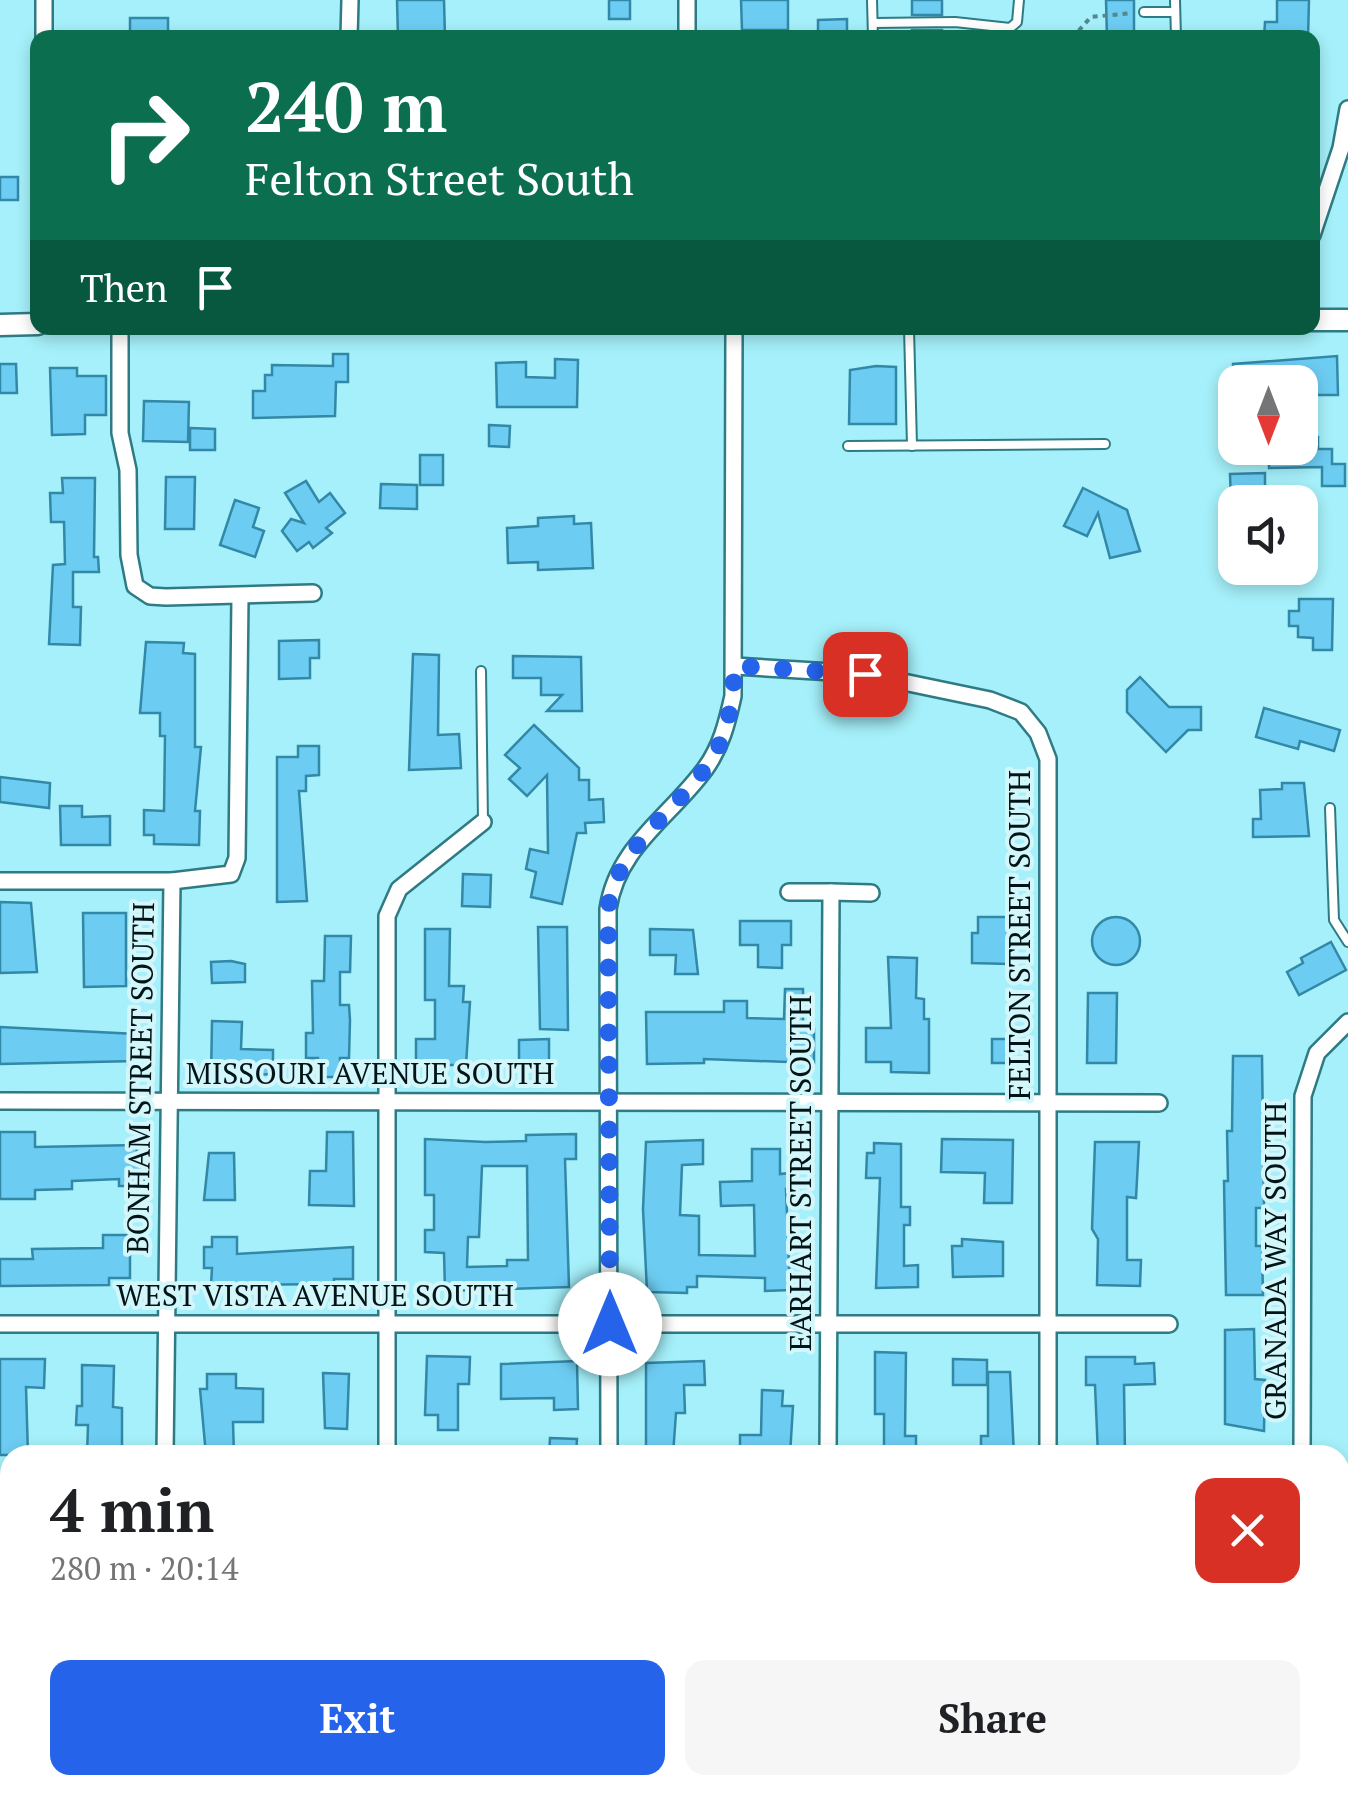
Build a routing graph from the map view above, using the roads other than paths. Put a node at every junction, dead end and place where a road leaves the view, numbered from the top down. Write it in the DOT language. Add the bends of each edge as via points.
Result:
graph roads {
  1 [pos="44,0"];
  2 [pos="350,0"];
  3 [pos="687,0"];
  4 [pos="872,0"];
  5 [pos="1019,0"];
  6 [pos="1176,0"];
  7 [pos="1144,12"];
  8 [pos="1175,12"];
  9 [pos="874,23"];
  10 [pos="44,30"];
  11 [pos="349,30"];
  12 [pos="687,30"];
  13 [pos="873,30"];
  14 [pos="1176,30"];
  15 [pos="1348,109"];
  16 [pos="1320,210"];
  17 [pos="1320,320"];
  18 [pos="1348,320"];
  19 [pos="0,324"];
  20 [pos="30,324"];
  21 [pos="120,335"];
  22 [pos="734,335"];
  23 [pos="909,335"];
  24 [pos="1105,444"];
  25 [pos="848,446"];
  26 [pos="912,446"];
  27 [pos="313,593"];
  28 [pos="240,596"];
  29 [pos="735,666"];
  30 [pos="481,670"];
  31 [pos="1330,808"];
  32 [pos="483,822"];
  33 [pos="0,881"];
  34 [pos="172,881"];
  35 [pos="789,892"];
  36 [pos="831,892"];
  37 [pos="870,892"];
  38 [pos="1348,942"];
  39 [pos="1348,1022"];
  40 [pos="0,1101"];
  41 [pos="168,1101"];
  42 [pos="388,1102"];
  43 [pos="609,1102"];
  44 [pos="1049,1102"];
  45 [pos="1160,1103"];
  46 [pos="830,1105"];
  47 [pos="0,1324"];
  48 [pos="166,1324"];
  49 [pos="389,1324"];
  50 [pos="610,1324"];
  51 [pos="827,1324"];
  52 [pos="1049,1324"];
  53 [pos="1169,1324"];
  54 [pos="165,1445"];
  55 [pos="387,1445"];
  56 [pos="609,1445"];
  57 [pos="828,1445"];
  58 [pos="1048,1445"];
  59 [pos="1302,1445"];
  1 -- 10 [label="street"];
  2 -- 11 [label="street"];
  3 -- 12 [label="street"];
  4 -- 9 [label="lane"];
  5 -- 9 [label="lane" via="1010,28"];
  6 -- 8 [label="lane"];
  7 -- 8 [label="lane"];
  8 -- 14 [label="lane"];
  9 -- 13 [label="lane"];
  15 -- 16 [label="street"];
  17 -- 18 [label="street"];
  19 -- 20 [label="street"];
  21 -- 28 [label="street" via="120,433 135,586 150,596"];
  22 -- 29 [label="street"];
  23 -- 26 [label="lane"];
  24 -- 26 [label="lane"];
  25 -- 26 [label="lane"];
  27 -- 28 [label="street"];
  28 -- 34 [label="street" via="238,858 232,874"];
  29 -- 43 [label="street" via="718,747 628,854 611,888"];
  29 -- 44 [label="street, FELTON STREET SOUTH" via="865,674 948,689 1020,712 1038,733 1048,759"];
  30 -- 32 [label="lane"];
  31 -- 38 [label="lane" via="1334,920"];
  32 -- 42 [label="street" via="391,901"];
  33 -- 34 [label="street"];
  34 -- 41 [label="street, BONHAM STREET SOUTH"];
  35 -- 36 [label="street"];
  36 -- 37 [label="street"];
  36 -- 46 [label="street, EARHART STREET SOUTH"];
  39 -- 59 [label="street, GRANADA WAY SOUTH" via="1318,1053 1303,1096"];
  40 -- 41 [label="street, MISSOURI AVENUE SOUTH"];
  41 -- 42 [label="street, MISSOURI AVENUE SOUTH"];
  41 -- 48 [label="street, BONHAM STREET SOUTH"];
  42 -- 43 [label="street, MISSOURI AVENUE SOUTH"];
  42 -- 49 [label="street"];
  43 -- 46 [label="street, MISSOURI AVENUE SOUTH"];
  43 -- 50 [label="street"];
  44 -- 45 [label="street, MISSOURI AVENUE SOUTH"];
  44 -- 46 [label="street, MISSOURI AVENUE SOUTH"];
  44 -- 52 [label="street, FELTON STREET SOUTH"];
  46 -- 51 [label="street, EARHART STREET SOUTH"];
  47 -- 48 [label="street, WEST VISTA AVENUE SOUTH"];
  48 -- 49 [label="street, WEST VISTA AVENUE SOUTH"];
  48 -- 54 [label="street, BONHAM STREET SOUTH"];
  49 -- 50 [label="street, WEST VISTA AVENUE SOUTH"];
  49 -- 55 [label="street"];
  50 -- 51 [label="street, WEST VISTA AVENUE SOUTH"];
  50 -- 56 [label="street"];
  51 -- 52 [label="street, WEST VISTA AVENUE SOUTH"];
  51 -- 57 [label="street, EARHART STREET SOUTH"];
  52 -- 53 [label="street, WEST VISTA AVENUE SOUTH"];
  52 -- 58 [label="street, FELTON STREET SOUTH"];
}
